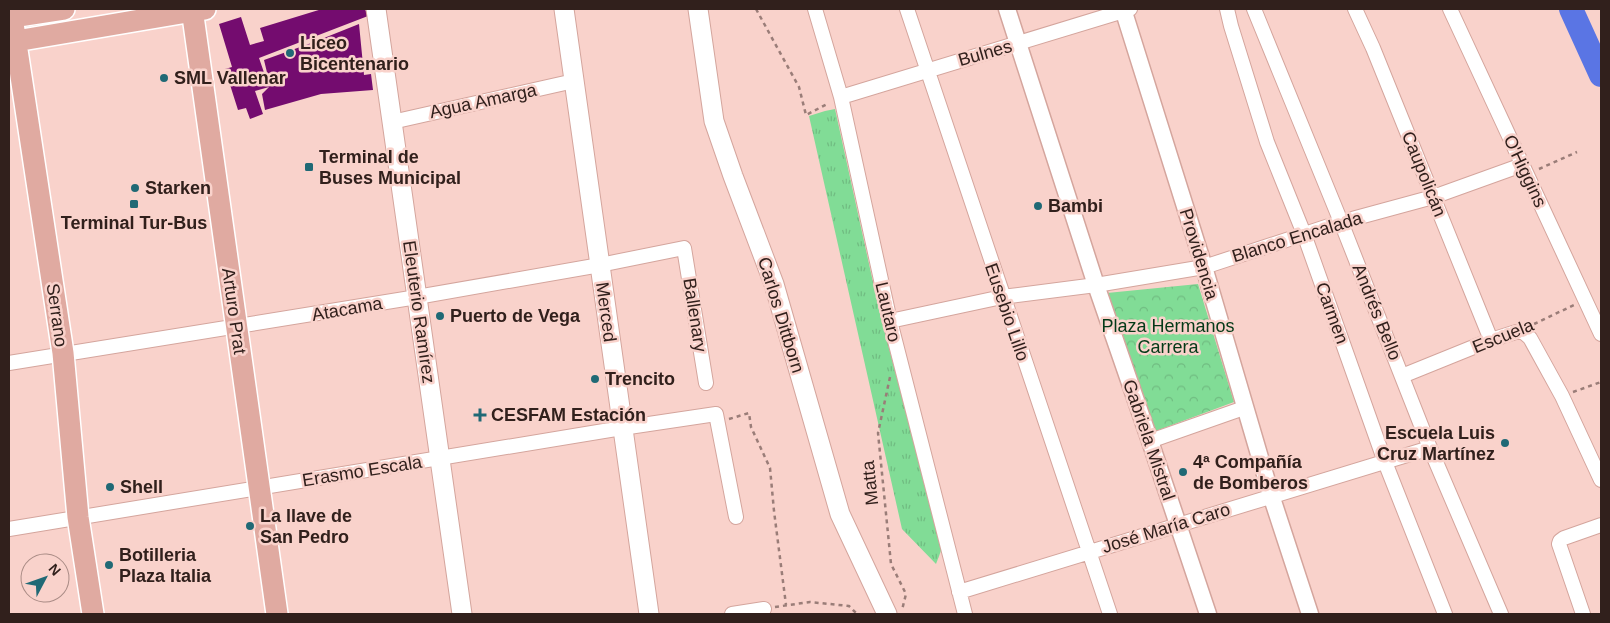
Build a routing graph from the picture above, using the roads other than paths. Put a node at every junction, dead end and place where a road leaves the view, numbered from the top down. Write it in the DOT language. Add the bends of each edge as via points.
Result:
graph roads {
  1 [pos="64,9"];
  2 [pos="376,9"];
  3 [pos="564,9"];
  4 [pos="698,9"];
  5 [pos="815,9"];
  6 [pos="906,9"];
  7 [pos="1007,9"];
  8 [pos="1125,9"];
  9 [pos="1227,9"];
  10 [pos="1254,9"];
  11 [pos="1355,9"];
  12 [pos="1450,9"];
  13 [pos="196,10"];
  14 [pos="10,17"];
  15 [pos="12,41"];
  16 [pos="1018,44"];
  17 [pos="928,70"];
  18 [pos="574,81"];
  19 [pos="840,97"];
  20 [pos="392,122"];
  21 [pos="1524,170"];
  22 [pos="1433,197"];
  23 [pos="1342,222"];
  24 [pos="1304,234"];
  25 [pos="684,248"];
  26 [pos="600,265"];
  27 [pos="1204,266"];
  28 [pos="1096,285"];
  29 [pos="417,297"];
  30 [pos="1002,297"];
  31 [pos="890,322"];
  32 [pos="237,327"];
  33 [pos="1601,334"];
  34 [pos="1491,340"];
  35 [pos="63,354"];
  36 [pos="9,364"];
  37 [pos="1402,376"];
  38 [pos="706,383"];
  39 [pos="1244,408"];
  40 [pos="622,428"];
  41 [pos="1150,440"];
  42 [pos="1430,448"];
  43 [pos="440,458"];
  44 [pos="1385,462"];
  45 [pos="1601,480"];
  46 [pos="259,488"];
  47 [pos="1271,495"];
  48 [pos="78,517"];
  49 [pos="736,517"];
  50 [pos="1601,525"];
  51 [pos="1177,526"];
  52 [pos="9,529"];
  53 [pos="1089,552"];
  54 [pos="959,592"];
  55 [pos="764,609"];
  56 [pos="93,614"];
  57 [pos="277,614"];
  58 [pos="462,614"];
  59 [pos="649,614"];
  60 [pos="732,614"];
  61 [pos="887,614"];
  62 [pos="965,614"];
  63 [pos="1110,614"];
  64 [pos="1208,614"];
  65 [pos="1310,614"];
  66 [pos="1445,614"];
  67 [pos="1501,614"];
  68 [pos="1583,614"];
  1 -- 14 [label="main road"];
  2 -- 20 [label="main road, Eleuterio Ramírez"];
  3 -- 18 [label="main road, Merced"];
  4 -- 61 [label="main road, Carlos Dittborn" via="714,121 774,284 840,514"];
  5 -- 19 [label="street, Lautaro"];
  6 -- 17 [label="street, Eusebio Lillo"];
  7 -- 16 [label="street, Gabriela Mistral"];
  8 -- 16 [label="street, Bulnes"];
  8 -- 27 [label="street, Providencia"];
  9 -- 24 [label="street, Carmen" via="1267,142"];
  10 -- 23 [label="street, Andrés Bello"];
  11 -- 22 [label="street, Caupolicán"];
  12 -- 21 [label="street, O'Higgins"];
  13 -- 15 [label="main road"];
  13 -- 32 [label="main road, Arturo Prat"];
  14 -- 15 [label="main road, Serrano"];
  15 -- 35 [label="main road, Serrano"];
  16 -- 17 [label="street, Bulnes"];
  16 -- 28 [label="street, Gabriela Mistral"];
  17 -- 19 [label="street, Bulnes"];
  17 -- 30 [label="street, Eusebio Lillo"];
  18 -- 20 [label="street, Agua Amarga"];
  18 -- 26 [label="main road, Merced"];
  19 -- 31 [label="street, Lautaro"];
  20 -- 29 [label="main road, Eleuterio Ramírez"];
  21 -- 22 [label="street, Blanco Encalada"];
  21 -- 33 [label="street, O'Higgins"];
  22 -- 23 [label="street, Blanco Encalada"];
  22 -- 34 [label="street, Caupolicán"];
  23 -- 24 [label="street, Blanco Encalada"];
  23 -- 37 [label="street, Andrés Bello"];
  24 -- 27 [label="street, Blanco Encalada"];
  24 -- 44 [label="street, Carmen"];
  25 -- 26 [label="street, Atacama"];
  25 -- 38 [label="street, Ballenary"];
  26 -- 29 [label="street, Atacama"];
  26 -- 40 [label="main road, Merced"];
  27 -- 28 [label="street, Blanco Encalada"];
  27 -- 39 [label="street, Providencia"];
  28 -- 30 [label="street, Blanco Encalada"];
  28 -- 41 [label="street, Gabriela Mistral"];
  29 -- 32 [label="street, Atacama"];
  29 -- 43 [label="main road, Eleuterio Ramírez"];
  30 -- 31 [label="street, Blanco Encalada"];
  30 -- 53 [label="street, Eusebio Lillo"];
  31 -- 54 [label="street, Lautaro"];
  32 -- 35 [label="street, Atacama"];
  32 -- 46 [label="main road, Arturo Prat"];
  34 -- 37 [label="street, Escuela"];
  34 -- 45 [label="street, Escuela" via="1516,332 1523,332 1530,338 1562,396"];
  35 -- 36 [label="street, Atacama"];
  35 -- 48 [label="main road, Serrano"];
  37 -- 42 [label="street, Andrés Bello"];
  39 -- 41 [label="street"];
  39 -- 47 [label="street, Providencia"];
  40 -- 43 [label="street, Erasmo Escala"];
  40 -- 49 [label="street, Erasmo Escala" via="717,419"];
  40 -- 59 [label="main road, Merced"];
  41 -- 51 [label="street, Gabriela Mistral"];
  42 -- 44 [label="street, José María Caro"];
  42 -- 67 [label="street, Andrés Bello"];
  43 -- 46 [label="street, Erasmo Escala"];
  43 -- 58 [label="main road, Eleuterio Ramírez"];
  44 -- 47 [label="street, José María Caro"];
  44 -- 66 [label="street, Carmen"];
  46 -- 48 [label="street, Erasmo Escala"];
  46 -- 57 [label="main road, Arturo Prat"];
  47 -- 51 [label="street, José María Caro"];
  47 -- 65 [label="street, Providencia"];
  48 -- 52 [label="street, Erasmo Escala"];
  48 -- 56 [label="main road, Serrano"];
  50 -- 68 [label="street" via="1564,538 1559,544"];
  51 -- 53 [label="street, José María Caro"];
  51 -- 64 [label="street, Gabriela Mistral"];
  53 -- 54 [label="street, José María Caro"];
  53 -- 63 [label="street, Eusebio Lillo"];
  54 -- 62 [label="street, Lautaro"];
  55 -- 60 [label="street"];
}
